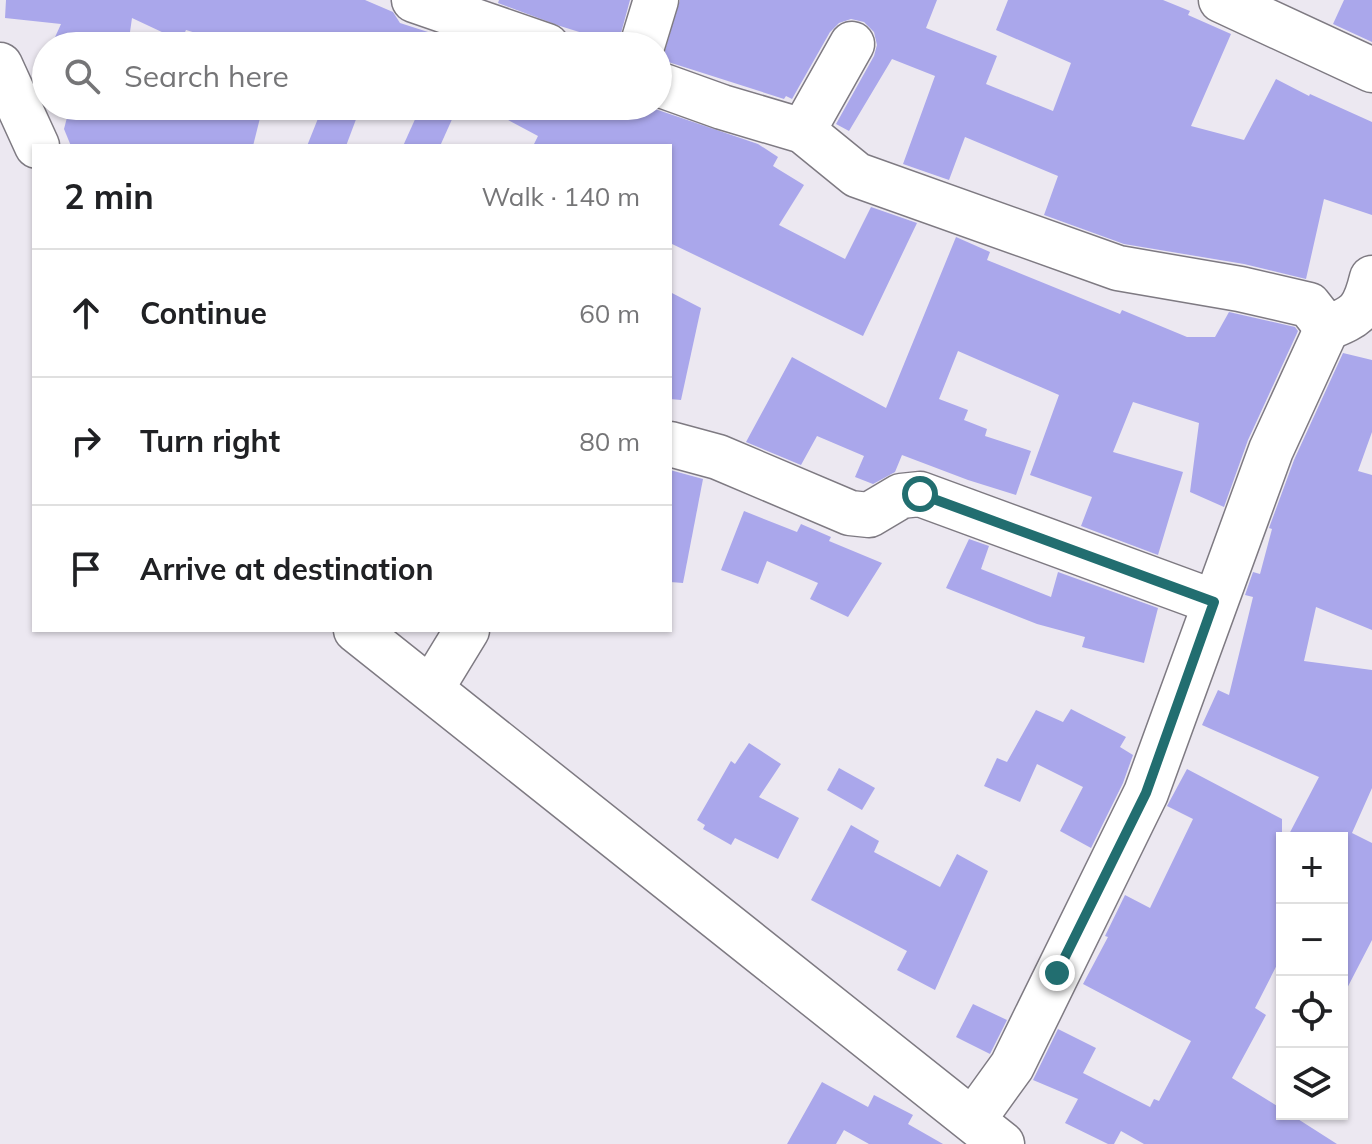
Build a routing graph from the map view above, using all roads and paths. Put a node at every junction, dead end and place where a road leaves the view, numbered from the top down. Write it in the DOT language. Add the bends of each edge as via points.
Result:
graph roads {
  1 [pos="414,0"];
  2 [pos="656,0"];
  3 [pos="1221,0"];
  4 [pos="526,26"];
  5 [pos="646,32"];
  6 [pos="852,44"];
  7 [pos="0,65"];
  8 [pos="1372,70"];
  9 [pos="672,89"];
  10 [pos="803,131"];
  11 [pos="36,144"];
  12 [pos="1370,295"];
  13 [pos="1327,328"];
  14 [pos="672,445"];
  15 [pos="1214,602"];
  16 [pos="359,632"];
  17 [pos="466,632"];
  18 [pos="431,689"];
  19 [pos="988,1132"];
  1 -- 4 [label="street"];
  2 -- 5 [label="street"];
  3 -- 8 [label="street"];
  6 -- 10 [label="street"];
  7 -- 11 [label="street"];
  9 -- 10 [label="street"];
  10 -- 13 [label="street" via="857,175 1118,268 1309,305"];
  12 -- 13 [label="street" via="1351,318"];
  13 -- 15 [label="street" via="1271,450"];
  14 -- 15 [label="street" via="718,457 850,513 869,515 901,496 920,494"];
  15 -- 19 [label="street" via="1146,793 1012,1066"];
  16 -- 18 [label="street"];
  17 -- 18 [label="street"];
  18 -- 19 [label="street"];
}
